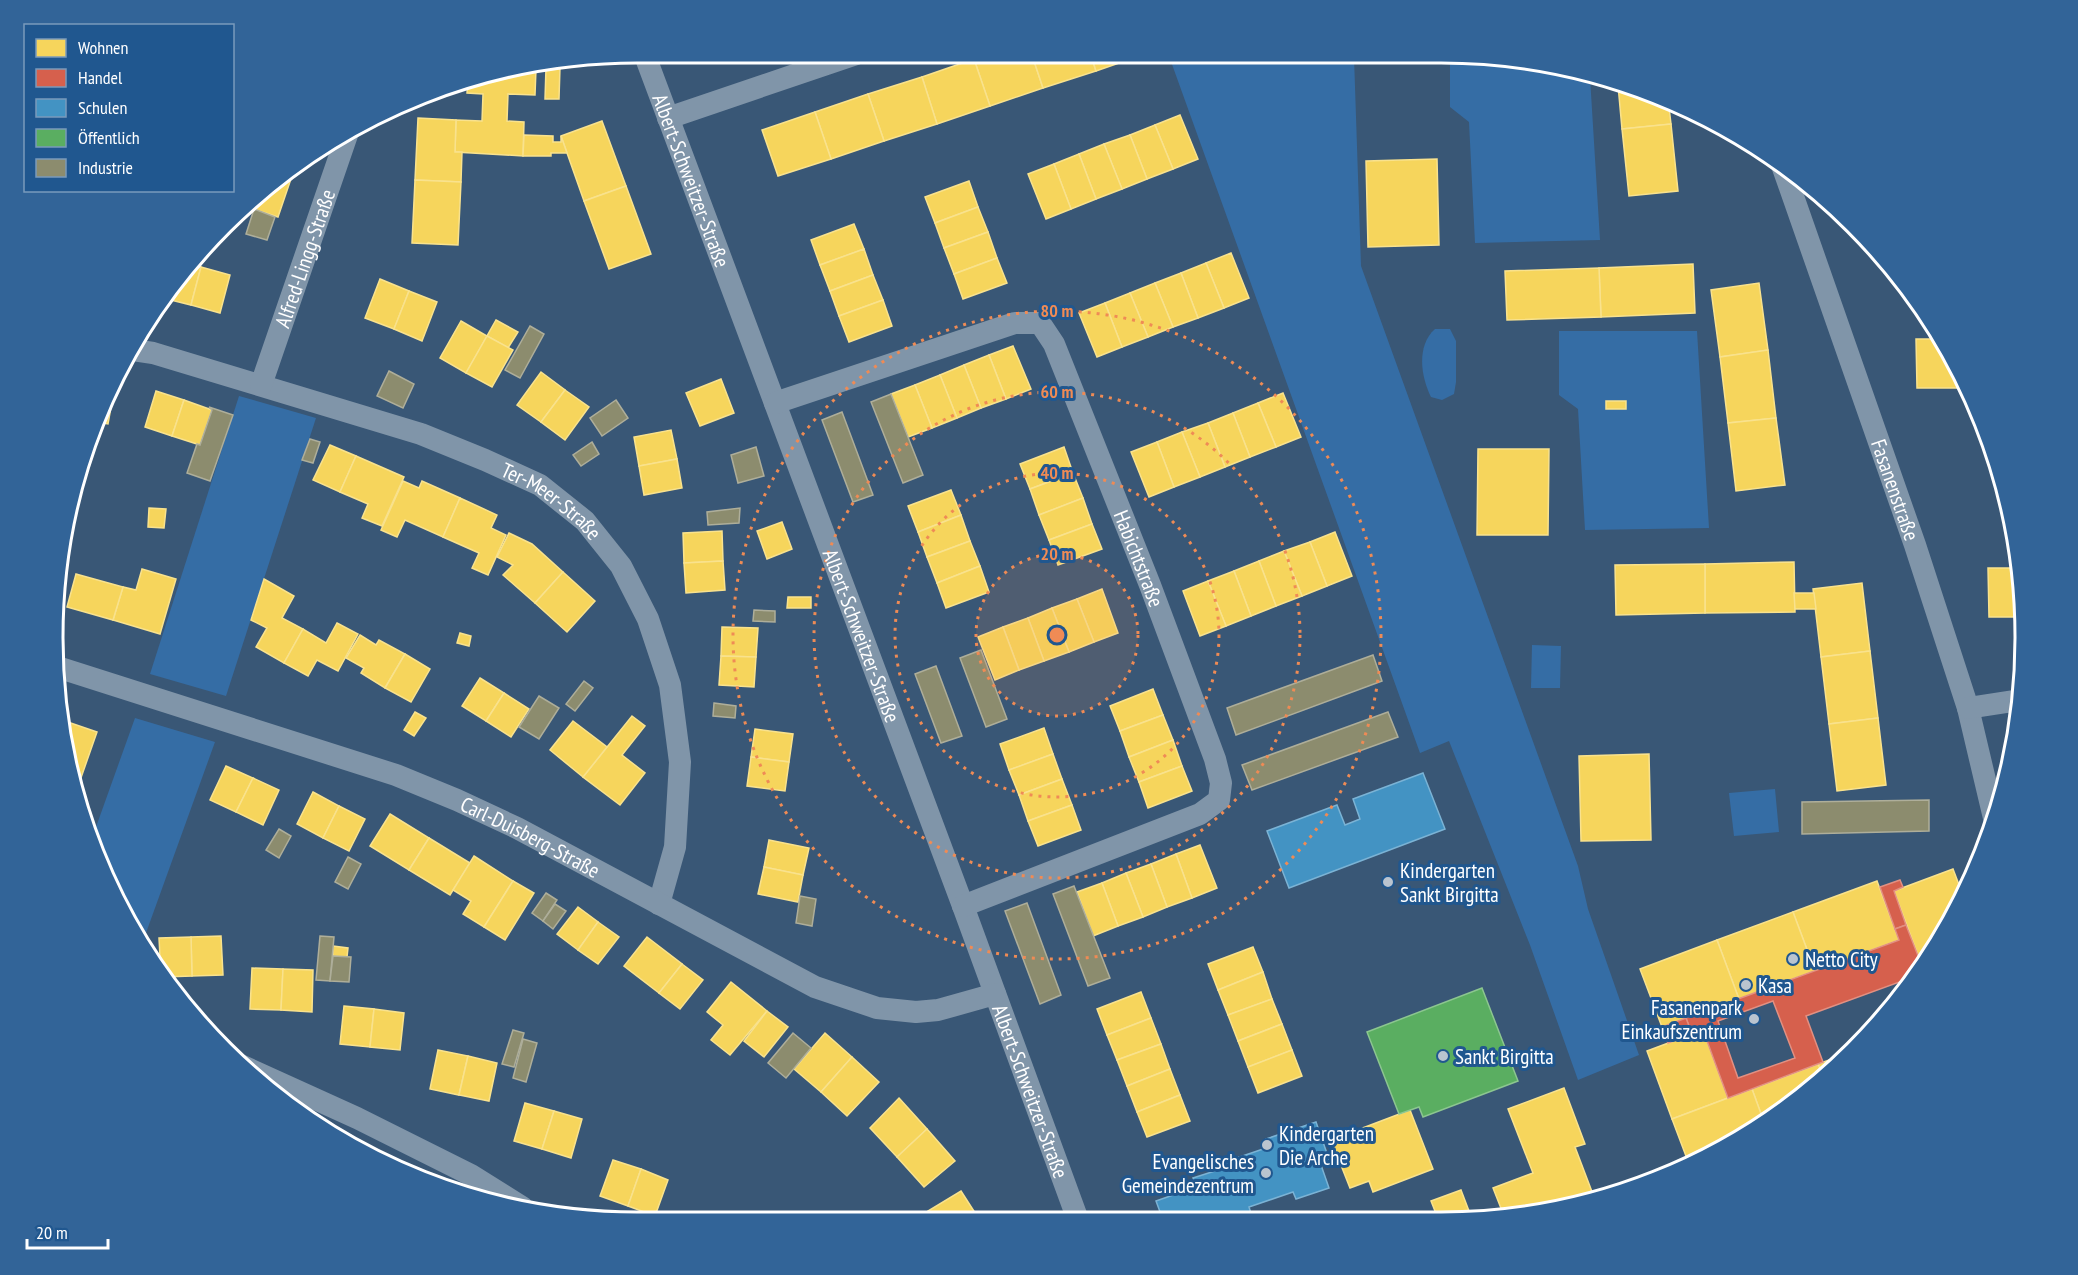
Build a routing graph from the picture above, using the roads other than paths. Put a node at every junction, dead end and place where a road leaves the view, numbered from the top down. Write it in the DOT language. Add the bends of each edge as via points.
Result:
graph roads {
  1 [pos="648,63"];
  2 [pos="830,63"];
  3 [pos="668,118"];
  4 [pos="344,144"];
  5 [pos="1787,180"];
  6 [pos="139,351"];
  7 [pos="261,385"];
  8 [pos="775,403"];
  9 [pos="64,669"];
  10 [pos="2011,701"];
  11 [pos="1968,708"];
  12 [pos="1990,803"];
  13 [pos="659,904"];
  14 [pos="963,906"];
  15 [pos="995,994"];
  16 [pos="271,1079"];
  17 [pos="502,1195"];
  18 [pos="1075,1212"];
  1 -- 3 [label="street, Albert-Schweitzer-Straße"];
  2 -- 3 [label="street"];
  3 -- 8 [label="street, Albert-Schweitzer-Straße"];
  4 -- 7 [label="street, Alfred-Lingg-Straße"];
  5 -- 11 [label="street, Fasanenstraße"];
  6 -- 7 [label="street, Ter-Meer-Straße"];
  7 -- 13 [label="street, Ter-Meer-Straße" via="421,434 540,485 585,521 621,566 648,619 670,685 681,762 675,847"];
  8 -- 14 [label="street, Albert-Schweitzer-Straße"];
  8 -- 14 [label="street, Habichtstraße" via="1016,323 1040,322 1053,344 1150,585 1215,759 1221,783 1219,800 1200,814"];
  9 -- 13 [label="street, Carl-Duisberg-Straße" via="396,775 517,828"];
  10 -- 11 [label="street"];
  11 -- 12 [label="street, Fasanenstraße"];
  13 -- 15 [label="street, Carl-Duisberg-Straße" via="815,987 876,1008 938,1010"];
  14 -- 15 [label="street, Albert-Schweitzer-Straße"];
  15 -- 18 [label="street, Albert-Schweitzer-Straße"];
  16 -- 17 [label="street" via="357,1118"];
}
